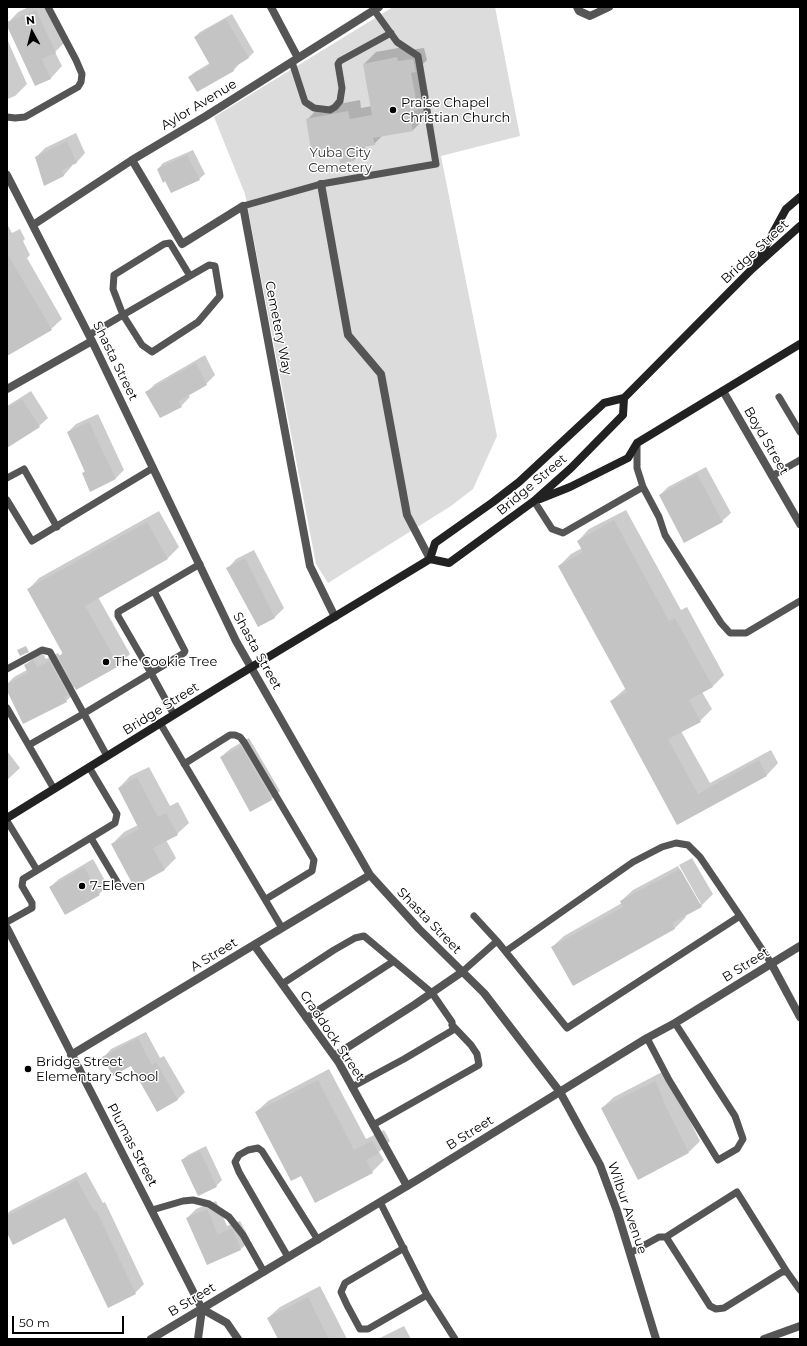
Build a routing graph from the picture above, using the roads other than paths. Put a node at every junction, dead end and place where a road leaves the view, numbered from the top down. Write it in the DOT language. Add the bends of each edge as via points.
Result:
graph roads {
  1 [pos="48,7"];
  2 [pos="271,7"];
  3 [pos="577,7"];
  4 [pos="610,7"];
  5 [pos="376,8"];
  6 [pos="391,33"];
  7 [pos="295,60"];
  8 [pos="7,117"];
  9 [pos="132,160"];
  10 [pos="7,175"];
  11 [pos="321,184"];
  12 [pos="800,197"];
  13 [pos="243,206"];
  14 [pos="33,225"];
  15 [pos="800,226"];
  16 [pos="752,269"];
  17 [pos="190,276"];
  18 [pos="123,315"];
  19 [pos="91,338"];
  20 [pos="800,344"];
  21 [pos="7,389"];
  22 [pos="723,391"];
  23 [pos="779,396"];
  24 [pos="624,398"];
  25 [pos="800,432"];
  26 [pos="637,443"];
  27 [pos="800,460"];
  28 [pos="153,468"];
  29 [pos="772,476"];
  30 [pos="7,478"];
  31 [pos="643,487"];
  32 [pos="7,500"];
  33 [pos="534,502"];
  34 [pos="800,524"];
  35 [pos="57,526"];
  36 [pos="430,559"];
  37 [pos="200,564"];
  38 [pos="154,590"];
  39 [pos="800,601"];
  40 [pos="335,617"];
  41 [pos="252,668"];
  42 [pos="7,669"];
  43 [pos="151,673"];
  44 [pos="7,708"];
  45 [pos="83,714"];
  46 [pos="174,715"];
  47 [pos="160,723"];
  48 [pos="28,746"];
  49 [pos="107,756"];
  50 [pos="184,764"];
  51 [pos="89,767"];
  52 [pos="54,789"];
  53 [pos="7,819"];
  54 [pos="91,838"];
  55 [pos="37,870"];
  56 [pos="370,875"];
  57 [pos="119,885"];
  58 [pos="266,899"];
  59 [pos="474,916"];
  60 [pos="740,916"];
  61 [pos="7,922"];
  62 [pos="7,928"];
  63 [pos="282,928"];
  64 [pos="497,941"];
  65 [pos="254,945"];
  66 [pos="800,946"];
  67 [pos="506,951"];
  68 [pos="394,961"];
  69 [pos="771,963"];
  70 [pos="462,972"];
  71 [pos="282,984"];
  72 [pos="432,993"];
  73 [pos="800,1017"];
  74 [pos="306,1018"];
  75 [pos="675,1023"];
  76 [pos="452,1025"];
  77 [pos="647,1038"];
  78 [pos="71,1055"];
  79 [pos="334,1056"];
  80 [pos="352,1087"];
  81 [pos="560,1092"];
  82 [pos="373,1126"];
  83 [pos="408,1186"];
  84 [pos="380,1202"];
  85 [pos="152,1210"];
  86 [pos="666,1237"];
  87 [pos="318,1240"];
  88 [pos="404,1248"];
  89 [pos="630,1253"];
  90 [pos="288,1258"];
  91 [pos="264,1272"];
  92 [pos="787,1272"];
  93 [pos="800,1290"];
  94 [pos="428,1295"];
  95 [pos="202,1309"];
  96 [pos="800,1326"];
  97 [pos="151,1339"];
  98 [pos="198,1339"];
  99 [pos="238,1339"];
  100 [pos="455,1339"];
  101 [pos="656,1339"];
  102 [pos="764,1339"];
  1 -- 8 [label="lane" via="76,60 82,74 81,82 78,87 26,117"];
  2 -- 7 [label="street"];
  3 -- 4 [label="street" via="579,11 590,16"];
  5 -- 6 [label="lane"];
  5 -- 7 [label="street, Aylor Avenue"];
  6 -- 7 [label="lane" via="340,61 340,101 330,110 314,108 305,102"];
  6 -- 11 [label="lane" via="397,42 418,56 436,164"];
  7 -- 9 [label="street, Aylor Avenue"];
  9 -- 13 [label="street" via="182,244"];
  9 -- 14 [label="street, Aylor Avenue"];
  10 -- 14 [label="street, Shasta Street"];
  11 -- 13 [label="lane"];
  11 -- 36 [label="street" via="348,335 381,374 407,515"];
  12 -- 16 [label="main road" via="786,209"];
  13 -- 40 [label="street, Cemetery Way" via="310,566"];
  14 -- 19 [label="street, Shasta Street"];
  15 -- 16 [label="main road, Bridge Street"];
  16 -- 24 [label="main road, Bridge Street"];
  17 -- 18 [label="lane"];
  17 -- 18 [label="lane" via="170,243 164,244 114,274 113,289"];
  17 -- 18 [label="lane" via="209,265 215,266 220,296 198,322 152,352 142,345"];
  18 -- 19 [label="lane"];
  19 -- 21 [label="street"];
  19 -- 28 [label="street, Shasta Street"];
  20 -- 22 [label="main road"];
  22 -- 26 [label="main road"];
  22 -- 29 [label="street, Boyd Street"];
  23 -- 25 [label="lane"];
  24 -- 33 [label="main road, Bridge Street" via="623,416"];
  24 -- 36 [label="main road, Bridge Street" via="604,402 519,482 435,542"];
  26 -- 31 [label="lane" via="637,468"];
  26 -- 33 [label="main road" via="628,458"];
  27 -- 29 [label="lane"];
  28 -- 35 [label="lane"];
  28 -- 37 [label="street, Shasta Street"];
  29 -- 34 [label="street, Boyd Street"];
  30 -- 35 [label="lane" via="24,468"];
  31 -- 33 [label="lane" via="563,533 552,529"];
  31 -- 39 [label="lane" via="665,535 730,634 746,633"];
  32 -- 35 [label="lane" via="32,541"];
  33 -- 36 [label="main road, Bridge Street" via="449,562"];
  36 -- 40 [label="main road, Bridge Street"];
  37 -- 38 [label="lane"];
  37 -- 41 [label="street, Shasta Street" via="236,641"];
  38 -- 43 [label="lane" via="185,650"];
  38 -- 43 [label="lane" via="118,612"];
  40 -- 41 [label="main road, Bridge Street"];
  41 -- 46 [label="main road, Bridge Street"];
  41 -- 56 [label="street, Shasta Street"];
  42 -- 45 [label="lane" via="42,650 50,652"];
  43 -- 45 [label="lane"];
  43 -- 46 [label="lane"];
  44 -- 48 [label="lane"];
  45 -- 48 [label="lane"];
  45 -- 49 [label="lane"];
  46 -- 47 [label="main road, Bridge Street"];
  47 -- 49 [label="main road, Bridge Street"];
  47 -- 50 [label="lane"];
  48 -- 52 [label="lane"];
  49 -- 51 [label="main road, Bridge Street"];
  50 -- 58 [label="lane"];
  50 -- 58 [label="lane" via="230,735 240,737 244,742 314,860 312,870"];
  51 -- 52 [label="main road, Bridge Street"];
  51 -- 54 [label="lane" via="118,814 114,823"];
  52 -- 53 [label="main road, Bridge Street"];
  53 -- 55 [label="lane"];
  54 -- 55 [label="lane"];
  54 -- 57 [label="lane"];
  55 -- 61 [label="lane" via="23,879 22,886 32,903 32,908"];
  56 -- 63 [label="street, A Street"];
  56 -- 70 [label="street, Shasta Street"];
  58 -- 63 [label="lane"];
  59 -- 64 [label="lane"];
  60 -- 67 [label="lane" via="700,857 688,845 676,843 633,862"];
  60 -- 67 [label="lane" via="567,1028"];
  60 -- 69 [label="lane"];
  62 -- 78 [label="street, Plumas Street"];
  63 -- 65 [label="street, A Street"];
  64 -- 67 [label="lane"];
  64 -- 70 [label="lane"];
  65 -- 71 [label="street, Craddock Street"];
  65 -- 78 [label="street, A Street"];
  66 -- 69 [label="street, B Street"];
  68 -- 71 [label="lane" via="364,936 334,950"];
  68 -- 72 [label="lane"];
  68 -- 74 [label="lane"];
  69 -- 73 [label="street"];
  69 -- 75 [label="street, B Street"];
  70 -- 72 [label="street"];
  70 -- 81 [label="street, Shasta Street" via="484,994"];
  71 -- 74 [label="street, Craddock Street"];
  72 -- 76 [label="lane"];
  72 -- 79 [label="street"];
  74 -- 79 [label="street, Craddock Street"];
  75 -- 77 [label="street, B Street"];
  75 -- 77 [label="lane" via="735,1116 743,1139 737,1150 718,1160 669,1080"];
  76 -- 80 [label="lane" via="452,1030"];
  76 -- 82 [label="lane" via="471,1045 477,1054 479,1065"];
  77 -- 81 [label="street, B Street"];
  78 -- 85 [label="street, Plumas Street"];
  79 -- 80 [label="street, Craddock Street"];
  80 -- 82 [label="street, Craddock Street"];
  81 -- 83 [label="street, B Street"];
  81 -- 89 [label="street, Wilbur Avenue" via="600,1165"];
  82 -- 83 [label="street, Craddock Street"];
  83 -- 84 [label="street, B Street"];
  84 -- 87 [label="street, B Street"];
  84 -- 88 [label="lane"];
  85 -- 91 [label="lane" via="183,1201 193,1200 209,1204 229,1217 243,1235"];
  85 -- 95 [label="street, Plumas Street"];
  86 -- 89 [label="lane" via="659,1237"];
  86 -- 92 [label="lane" via="710,1306 716,1309 724,1308 782,1272"];
  86 -- 92 [label="lane" via="737,1192"];
  87 -- 90 [label="street, B Street"];
  87 -- 90 [label="lane" via="262,1151 258,1148 239,1155 235,1162 239,1172"];
  88 -- 94 [label="lane"];
  88 -- 94 [label="lane" via="345,1283 341,1292 347,1305 360,1329 368,1329"];
  89 -- 101 [label="street, Wilbur Avenue"];
  90 -- 91 [label="street, B Street"];
  91 -- 95 [label="street, B Street"];
  92 -- 93 [label="lane"];
  94 -- 100 [label="lane"];
  95 -- 97 [label="street, B Street"];
  95 -- 98 [label="street"];
  95 -- 99 [label="street" via="226,1323"];
  96 -- 102 [label="street"];
}
